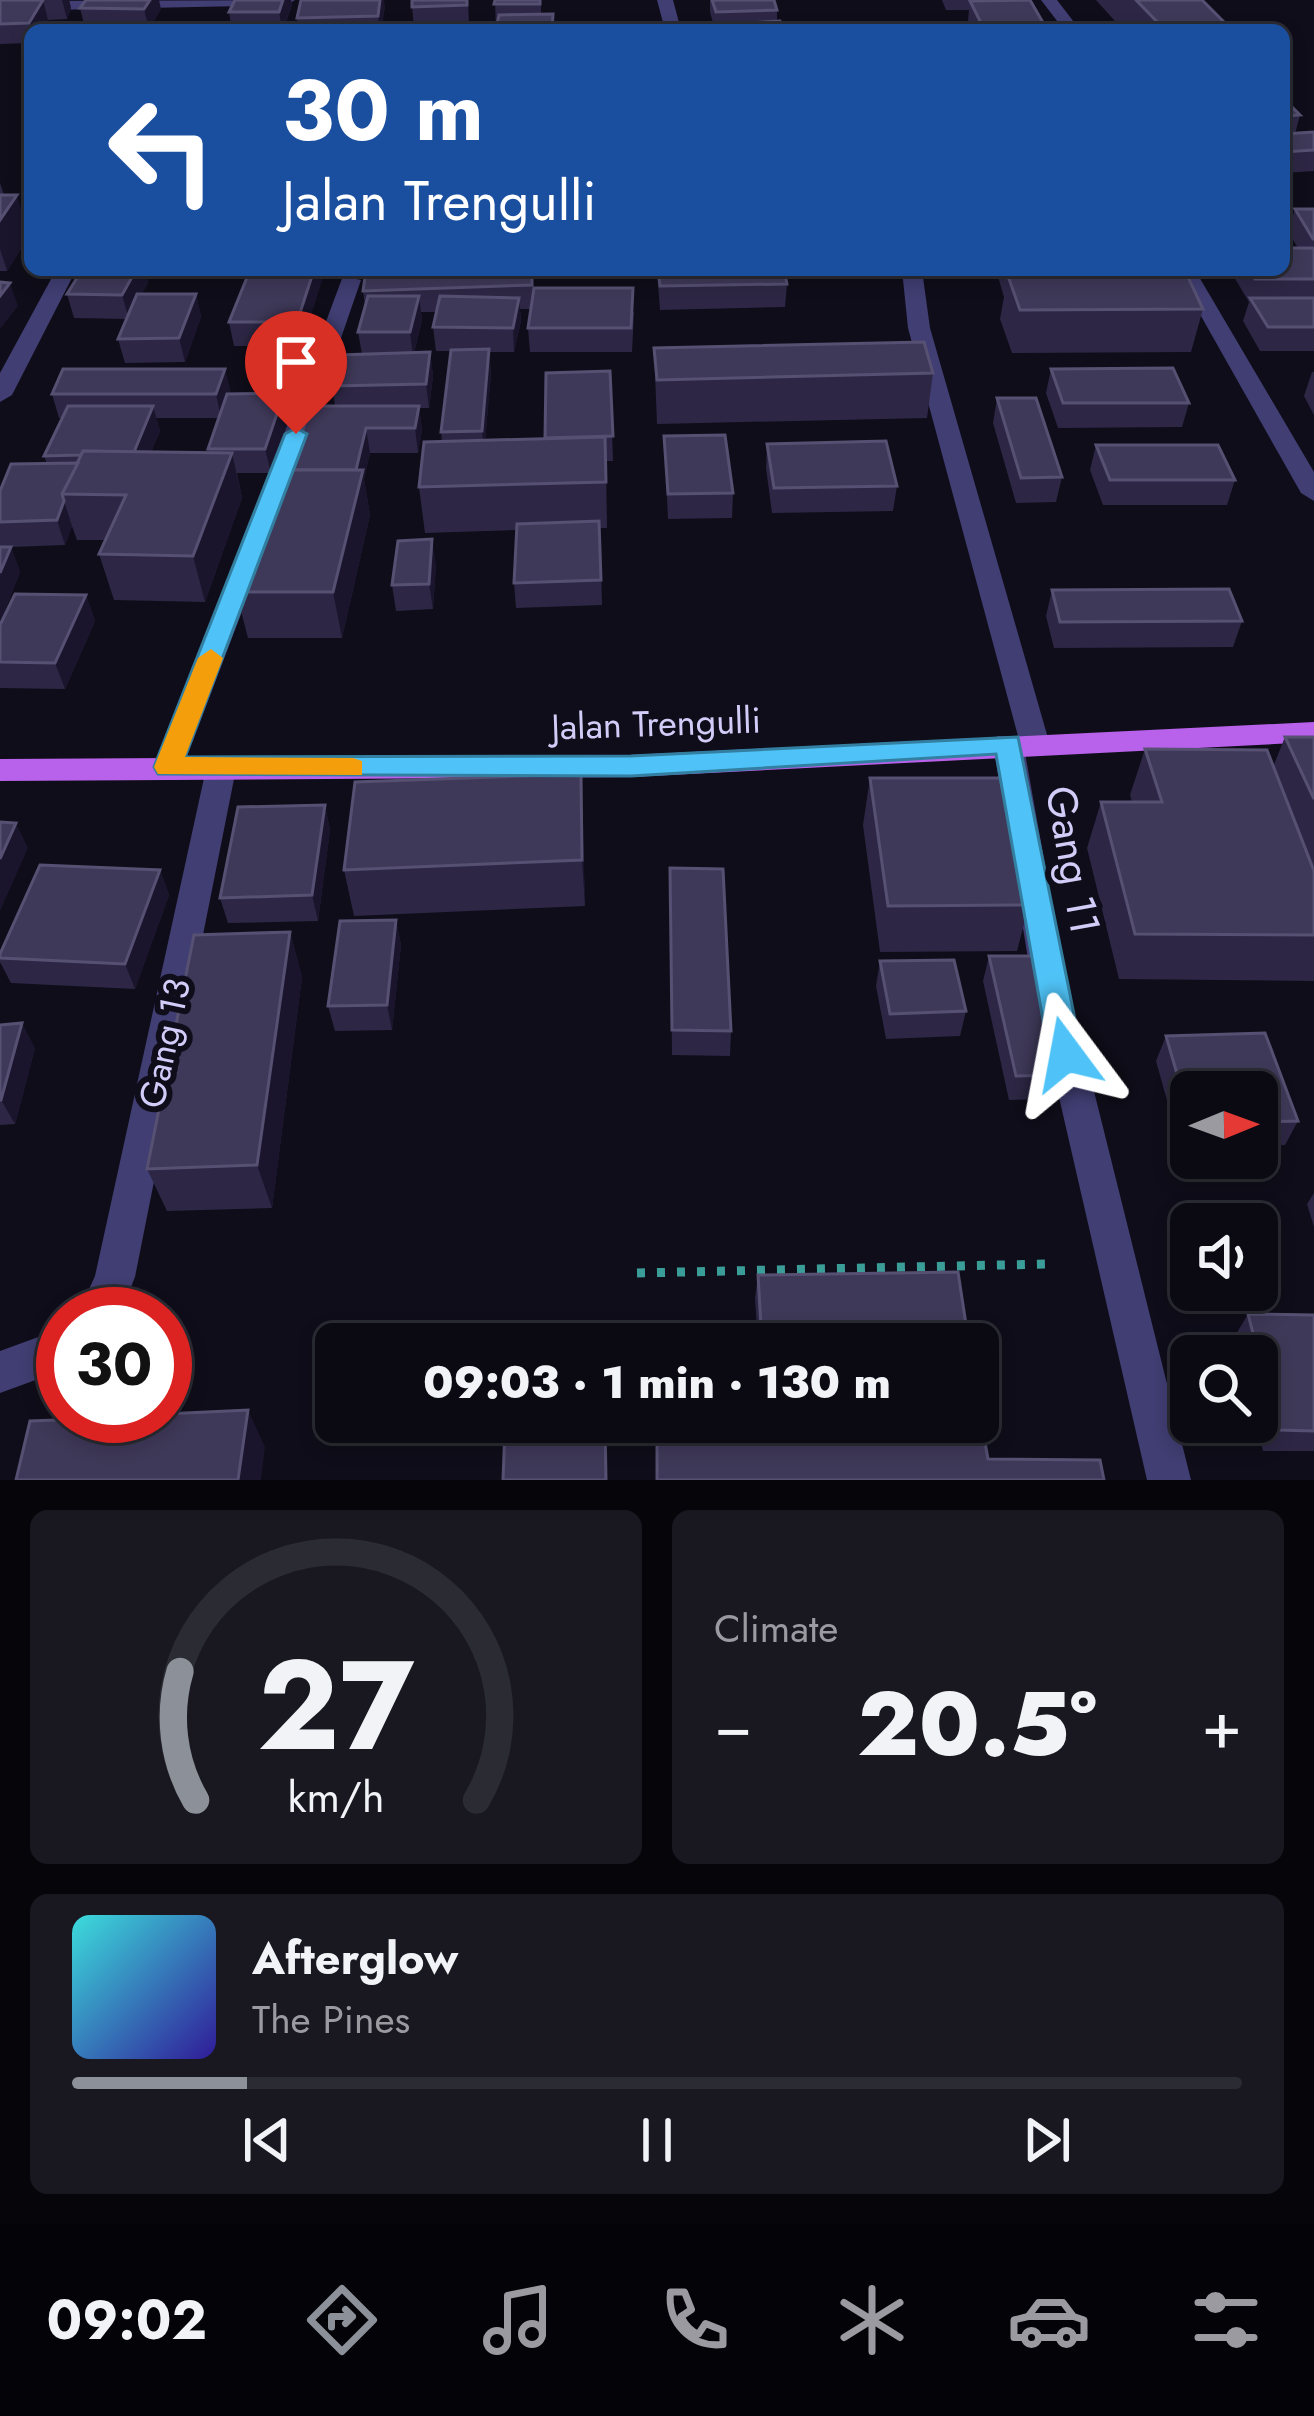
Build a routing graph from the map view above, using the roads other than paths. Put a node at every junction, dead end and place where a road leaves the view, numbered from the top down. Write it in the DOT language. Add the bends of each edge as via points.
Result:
graph roads {
  1 [pos="287,0"];
  2 [pos="1049,0"];
  3 [pos="0,6"];
  4 [pos="1067,24"];
  5 [pos="63,276"];
  6 [pos="913,276"];
  7 [pos="1189,276"];
  8 [pos="350,280"];
  9 [pos="0,395"];
  10 [pos="1314,494"];
  11 [pos="1314,732"];
  12 [pos="1022,744"];
  13 [pos="167,767"];
  14 [pos="221,769"];
  15 [pos="0,770"];
  16 [pos="111,1287"];
  17 [pos="36,1359"];
  18 [pos="0,1372"];
  19 [pos="1169,1480"];
  1 -- 3 [label="street"];
  2 -- 4 [label="street"];
  5 -- 9 [label="street"];
  6 -- 12 [label="street, Gang 11"];
  7 -- 10 [label="street"];
  8 -- 13 [label="street"];
  11 -- 12 [label="main road, Jalan Trengulli"];
  12 -- 14 [label="main road, Jalan Trengulli" via="631,766"];
  12 -- 19 [label="street, Gang 11" via="1047,971"];
  13 -- 14 [label="main road, Jalan Trengulli"];
  13 -- 15 [label="main road, Jalan Trengulli"];
  14 -- 16 [label="street, Gang 13"];
  17 -- 18 [label="street"];
}
